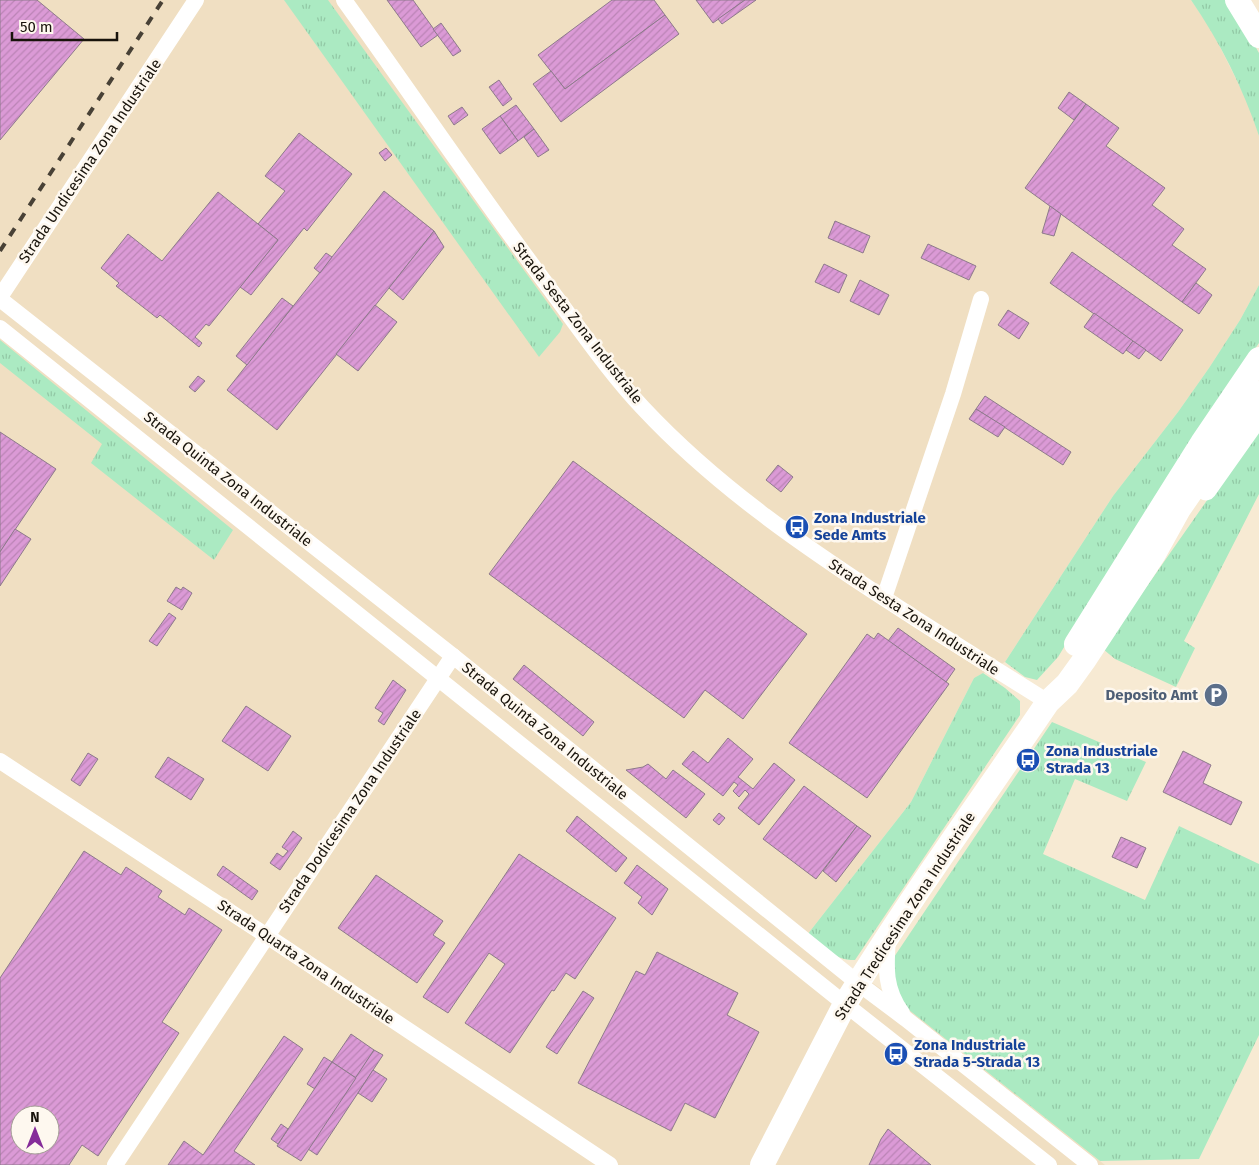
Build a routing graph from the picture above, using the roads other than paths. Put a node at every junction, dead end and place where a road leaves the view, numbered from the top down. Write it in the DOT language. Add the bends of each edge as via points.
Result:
graph roads {
  1 [pos="196,0"];
  2 [pos="344,0"];
  3 [pos="1237,0"];
  4 [pos="1259,36"];
  5 [pos="0,298"];
  6 [pos="981,299"];
  7 [pos="0,328"];
  8 [pos="1259,359"];
  9 [pos="1259,393"];
  10 [pos="1259,415"];
  11 [pos="1154,554"];
  12 [pos="378,598"];
  13 [pos="884,598"];
  14 [pos="363,617"];
  15 [pos="452,656"];
  16 [pos="438,678"];
  17 [pos="1048,702"];
  18 [pos="0,761"];
  19 [pos="267,936"];
  20 [pos="888,938"];
  21 [pos="858,983"];
  22 [pos="845,1004"];
  23 [pos="906,1019"];
  24 [pos="114,1165"];
  25 [pos="610,1165"];
  26 [pos="762,1165"];
  27 [pos="1049,1165"];
  28 [pos="1090,1165"];
  1 -- 5 [label="street, Strada Undicesima Zona Industriale"];
  2 -- 13 [label="street, Strada Sesta Zona Industriale" via="507,232 614,375 643,408 691,456 751,506"];
  3 -- 4 [label="main road"];
  5 -- 12 [label="street, Strada Quinta Zona Industriale"];
  6 -- 13 [label="street" via="953,394"];
  7 -- 14 [label="street, Strada Quinta Zona Industriale"];
  8 -- 17 [label="main road" via="1202,443 1056,676"];
  9 -- 11 [label="main road" via="1179,509"];
  10 -- 11 [label="street" via="1188,514"];
  11 -- 17 [label="main road" via="1080,666"];
  12 -- 14 [label="street"];
  12 -- 15 [label="street, Strada Quinta Zona Industriale"];
  13 -- 17 [label="street, Strada Sesta Zona Industriale"];
  14 -- 16 [label="street, Strada Quinta Zona Industriale"];
  15 -- 16 [label="street, Strada Dodicesima Zona Industriale"];
  15 -- 21 [label="street, Strada Quinta Zona Industriale"];
  16 -- 19 [label="street, Strada Dodicesima Zona Industriale"];
  16 -- 22 [label="street, Strada Quinta Zona Industriale"];
  17 -- 20 [label="main road, Strada Tredicesima Zona Industriale"];
  18 -- 19 [label="street, Strada Quarta Zona Industriale"];
  19 -- 24 [label="street, Strada Dodicesima Zona Industriale"];
  19 -- 25 [label="street, Strada Quarta Zona Industriale"];
  20 -- 21 [label="main road, Strada Tredicesima Zona Industriale"];
  20 -- 23 [label="street" via="886,965 889,991"];
  21 -- 22 [label="main road, Strada Tredicesima Zona Industriale"];
  21 -- 23 [label="street, Strada Quinta Zona Industriale"];
  22 -- 26 [label="main road, Strada Tredicesima Zona Industriale"];
  22 -- 27 [label="street, Strada Quinta Zona Industriale"];
  23 -- 28 [label="street, Strada Quinta Zona Industriale"];
}
